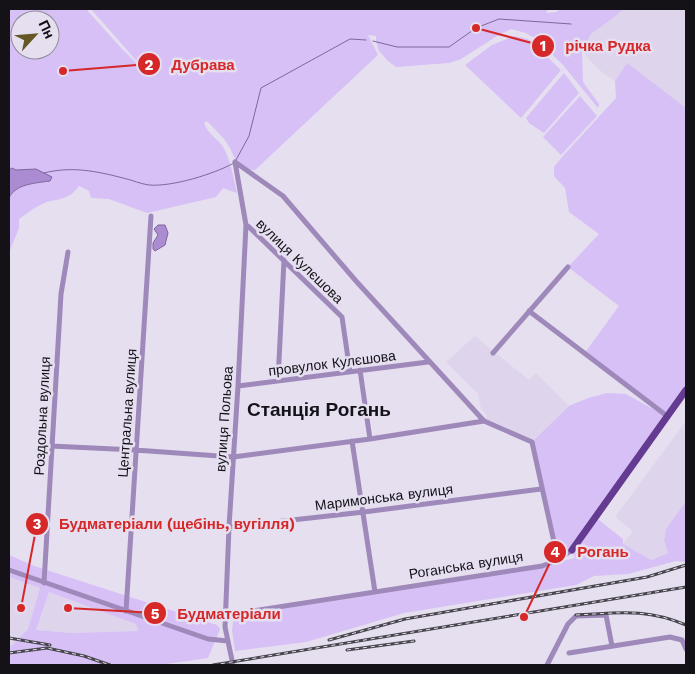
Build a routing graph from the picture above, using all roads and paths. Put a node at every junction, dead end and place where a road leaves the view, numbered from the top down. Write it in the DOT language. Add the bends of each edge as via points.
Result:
graph roads {
  1 [pos="151,216"];
  2 [pos="246,225"];
  3 [pos="68,252"];
  4 [pos="284,260"];
  5 [pos="568,267"];
  6 [pos="529,312"];
  7 [pos="493,353"];
  8 [pos="428,362"];
  9 [pos="360,370"];
  10 [pos="350,372"];
  11 [pos="278,381"];
  12 [pos="238,386"];
  13 [pos="686,390"];
  14 [pos="666,416"];
  15 [pos="484,421"];
  16 [pos="370,439"];
  17 [pos="352,441"];
  18 [pos="51,446"];
  19 [pos="135,450"];
  20 [pos="233,457"];
  21 [pos="541,488"];
  22 [pos="364,512"];
  23 [pos="229,527"];
  24 [pos="572,550"];
  25 [pos="558,560"];
  26 [pos="9,570"];
  27 [pos="44,582"];
  28 [pos="376,592"];
  29 [pos="126,611"];
  30 [pos="226,615"];
  31 [pos="228,641"];
  32 [pos="612,646"];
  33 [pos="686,649"];
  34 [pos="569,653"];
  35 [pos="233,665"];
  36 [pos="548,665"];
  1 -- 19 [label="street, Центральна вулиця"];
  2 -- 4 [label="street, вулиця Кулєшова"];
  2 -- 8 [label="street, вулиця Польова" via="235,162 284,196"];
  2 -- 12 [label="street, вулиця Польова"];
  3 -- 18 [label="street, Роздольна вулиця" via="61,294"];
  4 -- 10 [label="street, вулиця Кулєшова" via="342,317"];
  4 -- 11 [label="street"];
  5 -- 6 [label="street"];
  6 -- 7 [label="street"];
  6 -- 14 [label="street"];
  8 -- 9 [label="street, провулок Кулєшова"];
  8 -- 15 [label="street"];
  9 -- 10 [label="street, провулок Кулєшова"];
  9 -- 16 [label="street"];
  10 -- 11 [label="street, провулок Кулєшова"];
  11 -- 12 [label="street, провулок Кулєшова"];
  12 -- 20 [label="street, вулиця Польова"];
  13 -- 14 [label="main road, Роганська вулиця"];
  14 -- 24 [label="main road, Роганська вулиця"];
  15 -- 16 [label="street"];
  15 -- 21 [label="street" via="532,442"];
  16 -- 17 [label="street"];
  17 -- 20 [label="street"];
  17 -- 22 [label="street"];
  18 -- 19 [label="street"];
  18 -- 27 [label="street, Роздольна вулиця"];
  19 -- 20 [label="street"];
  19 -- 29 [label="street, Центральна вулиця"];
  20 -- 23 [label="street, вулиця Польова"];
  21 -- 22 [label="street, Маримонська вулиця"];
  21 -- 25 [label="street"];
  22 -- 23 [label="street, Маримонська вулиця"];
  22 -- 28 [label="street"];
  23 -- 30 [label="street, вулиця Польова"];
  24 -- 25 [label="street, Роганська вулиця"];
  25 -- 28 [label="street, Роганська вулиця" via="542,566"];
  26 -- 27 [label="street"];
  27 -- 29 [label="street"];
  28 -- 30 [label="street, Роганська вулиця"];
  29 -- 31 [label="street" via="208,639"];
  30 -- 31 [label="street, вулиця Польова"];
  31 -- 35 [label="street, вулиця Польова"];
  32 -- 33 [label="street" via="673,636 682,640"];
  32 -- 34 [label="street"];
  32 -- 36 [label="street" via="606,615 576,616 568,624"];
}
